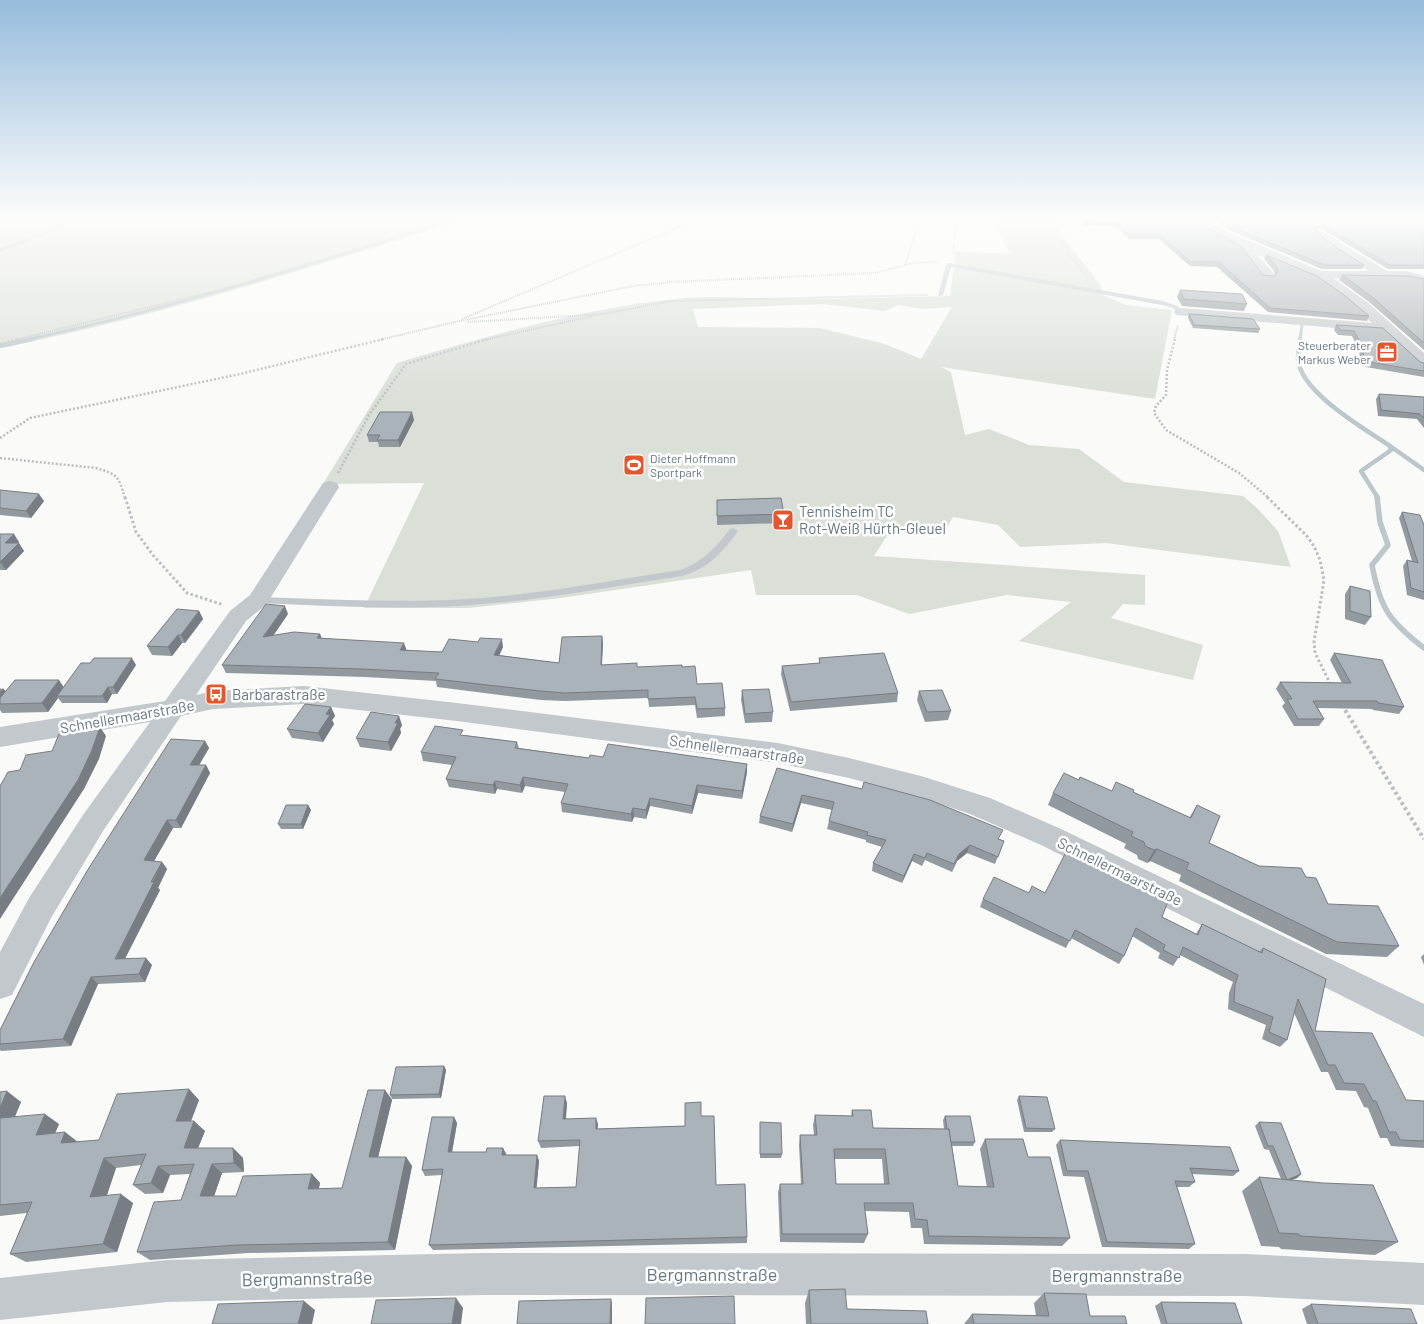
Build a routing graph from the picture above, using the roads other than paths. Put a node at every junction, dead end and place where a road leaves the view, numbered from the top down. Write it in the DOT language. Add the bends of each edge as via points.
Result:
graph roads {
  1 [pos="944,280"];
  2 [pos="1033,280"];
  3 [pos="1326,280"];
  4 [pos="940,295"];
  5 [pos="1182,312"];
  6 [pos="1386,328"];
  7 [pos="1424,362"];
  8 [pos="330,487"];
  9 [pos="733,531"];
  10 [pos="258,600"];
  11 [pos="172,709"];
  12 [pos="0,737"];
  13 [pos="0,984"];
  14 [pos="1424,1022"];
  15 [pos="1424,1284"];
  16 [pos="0,1298"];
  1 -- 4 [label="lane"];
  2 -- 5 [label="lane" via="1163,303"];
  3 -- 6 [label="street"];
  5 -- 6 [label="street"];
  6 -- 7 [label="street"];
  8 -- 10 [label="street"];
  9 -- 10 [label="lane" via="711,560 698,568 544,594 413,604"];
  10 -- 11 [label="street" via="238,616"];
  11 -- 12 [label="street, Schnellermaarstraße"];
  11 -- 13 [label="street" via="93,823 40,908"];
  11 -- 14 [label="street, Schnellermaarstraße" via="213,700 304,695 778,753 849,768 980,806 1051,837"];
  15 -- 16 [label="street, Bergmannstraße" via="1245,1275 483,1274 167,1281"];
}
